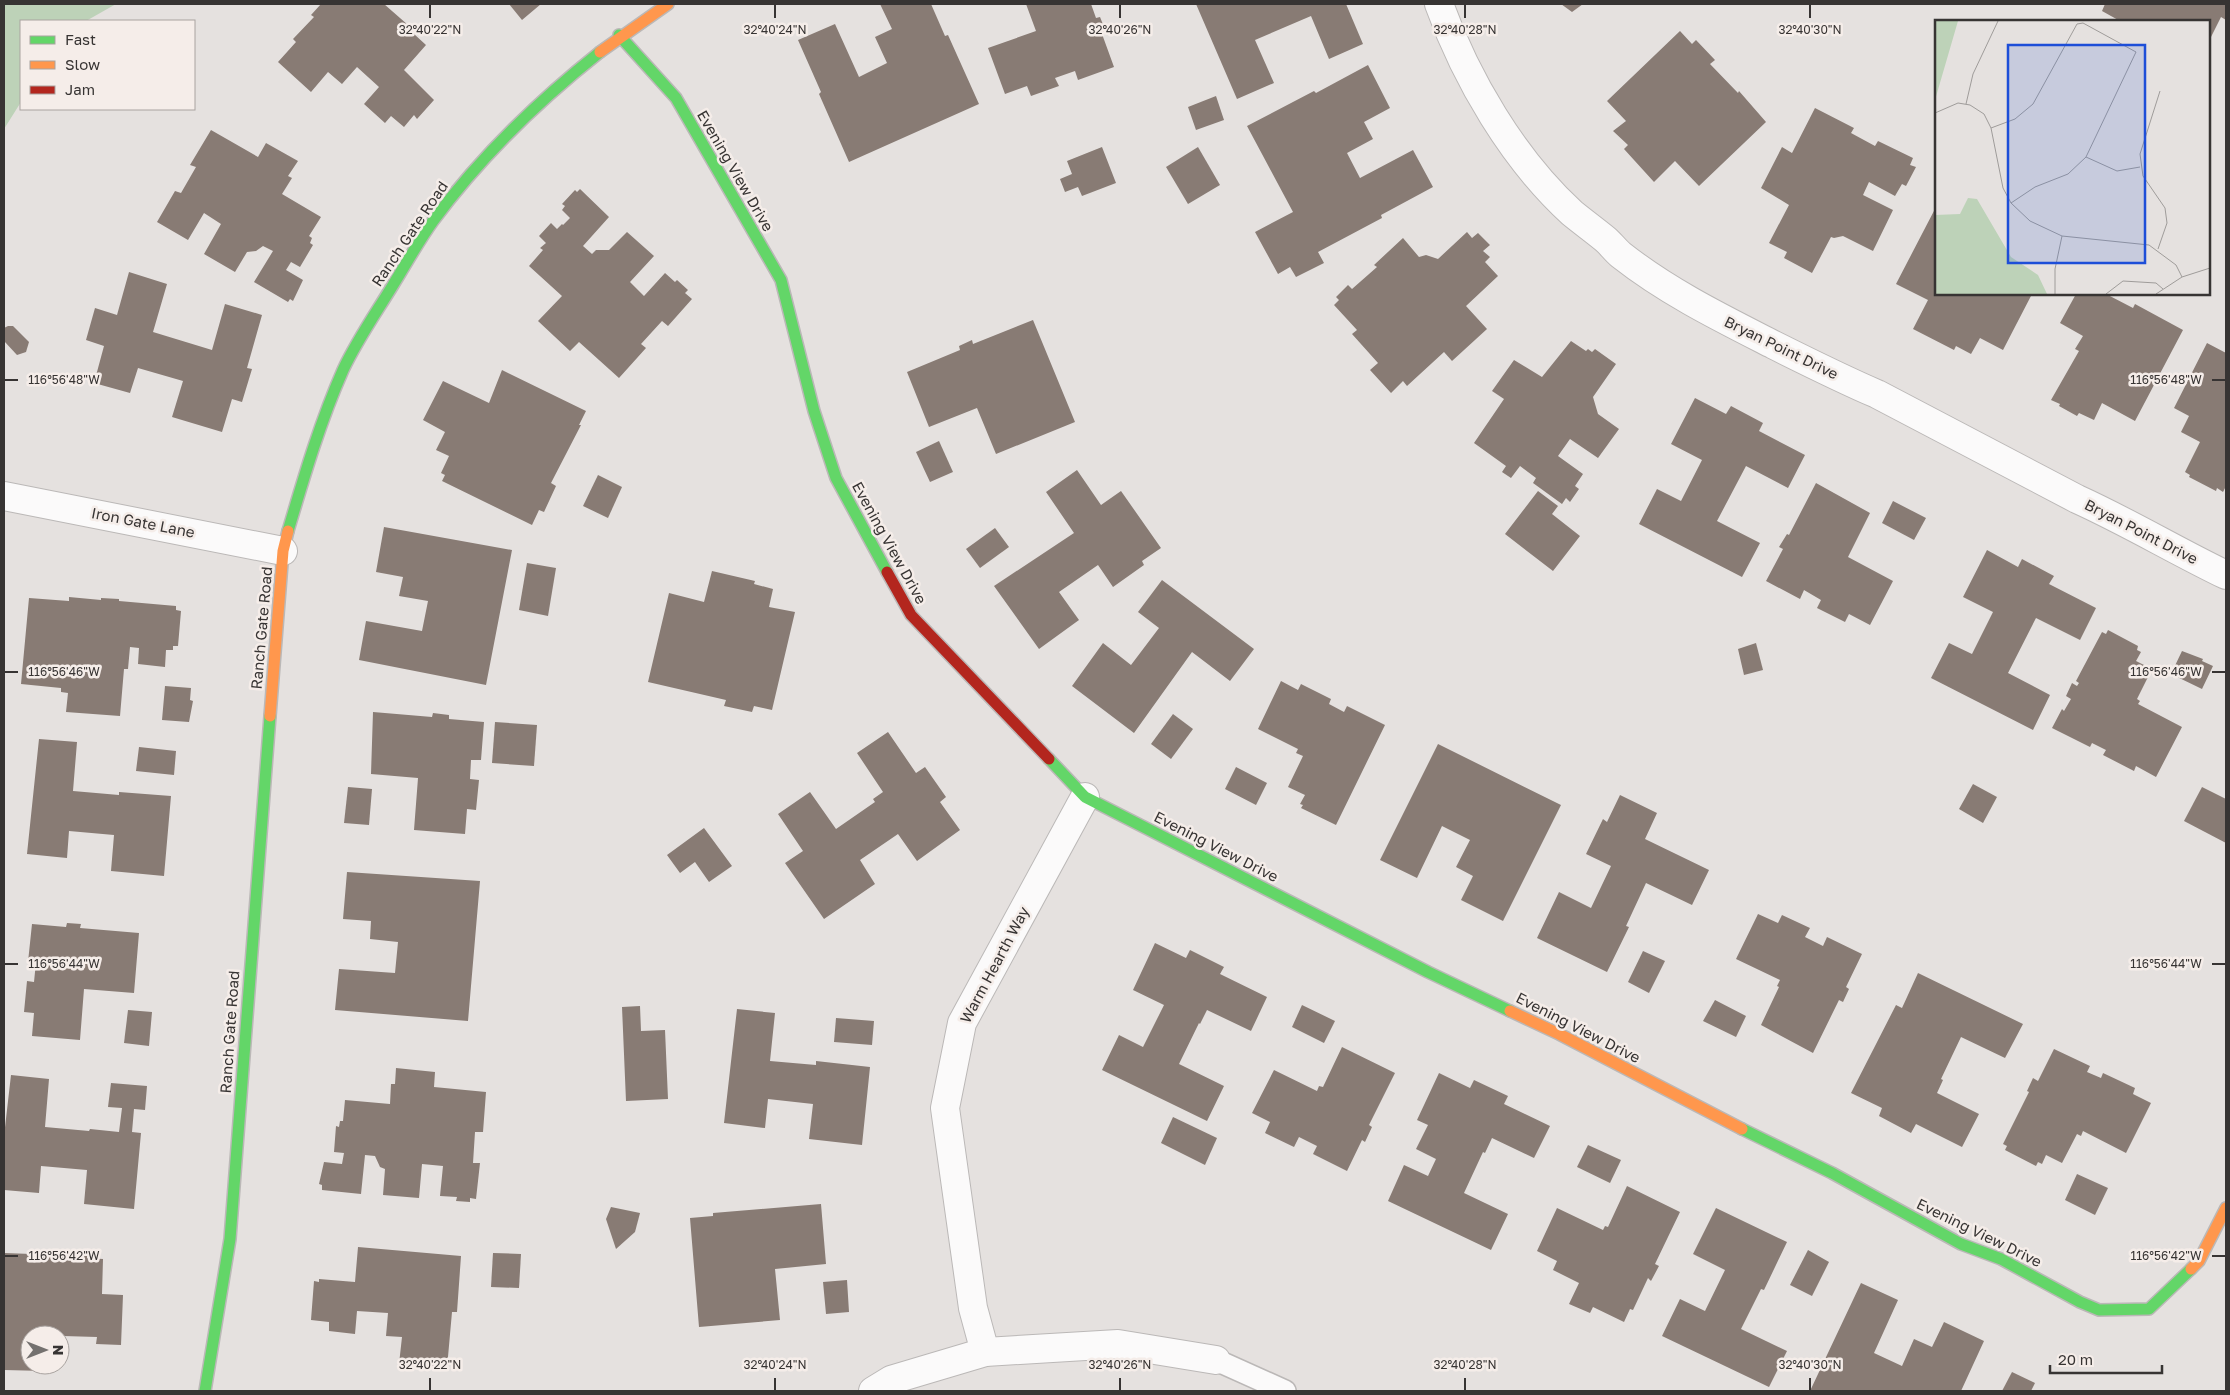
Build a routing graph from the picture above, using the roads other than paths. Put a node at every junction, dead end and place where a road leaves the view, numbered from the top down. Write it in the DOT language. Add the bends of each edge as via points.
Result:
graph roads {
  1 [pos="668,4"];
  2 [pos="1439,4"];
  3 [pos="619,35"];
  4 [pos="4,496"];
  5 [pos="283,551"];
  6 [pos="2226,575"];
  7 [pos="1085,797"];
  8 [pos="2226,1208"];
  9 [pos="985,1352"];
  10 [pos="1216,1360"];
  11 [pos="205,1391"];
  12 [pos="873,1391"];
  13 [pos="1285,1391"];
  1 -- 3 [label="street, Ranch Gate Road"];
  2 -- 6 [label="street, Bryan Point Drive" via="1472,79 1501,126 1534,171 1572,212 1620,254 1712,314 1877,394"];
  3 -- 5 [label="street, Ranch Gate Road" via="564,80 511,130 464,183 419,244 340,378 301,485"];
  3 -- 7 [label="street, Evening View Drive" via="676,98 781,280 814,411 836,478 911,614"];
  4 -- 5 [label="street, Iron Gate Lane"];
  5 -- 11 [label="street, Ranch Gate Road" via="230,1239"];
  7 -- 8 [label="street, Evening View Drive" via="1832,1173 1961,1244 2001,1259 2099,1310 2149,1309 2199,1261"];
  7 -- 9 [label="street, Warm Hearth Way" via="962,1023 946,1108 974,1308"];
  9 -- 10 [label="street" via="1118,1344"];
  9 -- 12 [label="street" via="891,1380"];
  10 -- 13 [label="lane"];
}
